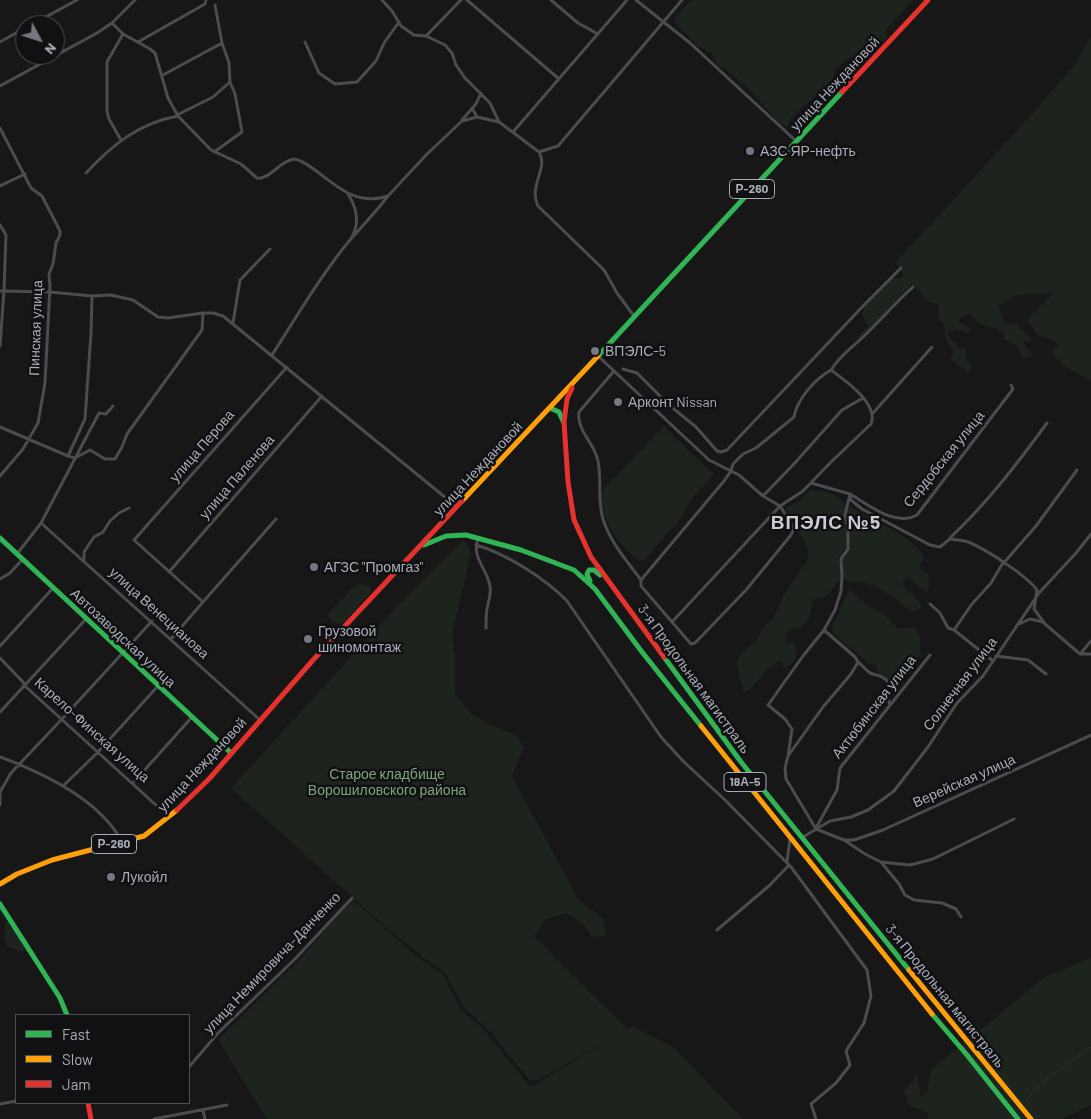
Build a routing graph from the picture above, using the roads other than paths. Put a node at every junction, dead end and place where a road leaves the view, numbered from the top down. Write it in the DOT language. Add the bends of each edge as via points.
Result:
graph roads {
  1 [pos="77,0"];
  2 [pos="135,0"];
  3 [pos="206,0"];
  4 [pos="382,0"];
  5 [pos="391,0"];
  6 [pos="461,0"];
  7 [pos="467,0"];
  8 [pos="551,0"];
  9 [pos="627,0"];
  10 [pos="636,0"];
  11 [pos="682,0"];
  12 [pos="928,0"];
  13 [pos="215,5"];
  14 [pos="387,5"];
  15 [pos="49,15"];
  16 [pos="662,21"];
  17 [pos="399,22"];
  18 [pos="112,23"];
  19 [pos="15,34"];
  20 [pos="123,34"];
  21 [pos="598,34"];
  22 [pos="426,36"];
  23 [pos="0,42"];
  24 [pos="138,42"];
  25 [pos="305,42"];
  26 [pos="222,43"];
  27 [pos="162,75"];
  28 [pos="559,79"];
  29 [pos="230,82"];
  30 [pos="0,86"];
  31 [pos="481,94"];
  32 [pos="472,108"];
  33 [pos="178,116"];
  34 [pos="477,117"];
  35 [pos="462,121"];
  36 [pos="500,122"];
  37 [pos="0,129"];
  38 [pos="513,132"];
  39 [pos="121,140"];
  40 [pos="796,141"];
  41 [pos="214,152"];
  42 [pos="539,152"];
  43 [pos="86,173"];
  44 [pos="25,174"];
  45 [pos="0,186"];
  46 [pos="348,194"];
  47 [pos="388,196"];
  48 [pos="0,225"];
  49 [pos="350,240"];
  50 [pos="270,249"];
  51 [pos="901,268"];
  52 [pos="913,287"];
  53 [pos="2,291"];
  54 [pos="50,292"];
  55 [pos="92,296"];
  56 [pos="202,313"];
  57 [pos="634,316"];
  58 [pos="233,323"];
  59 [pos="0,346"];
  60 [pos="932,347"];
  61 [pos="272,355"];
  62 [pos="598,356"];
  63 [pos="287,367"];
  64 [pos="623,369"];
  65 [pos="831,370"];
  66 [pos="614,371"];
  67 [pos="577,379"];
  68 [pos="1012,385"];
  69 [pos="322,396"];
  70 [pos="862,398"];
  71 [pos="113,406"];
  72 [pos="550,408"];
  73 [pos="872,413"];
  74 [pos="564,422"];
  75 [pos="1047,423"];
  76 [pos="0,427"];
  77 [pos="29,438"];
  78 [pos="68,456"];
  79 [pos="75,458"];
  80 [pos="1077,470"];
  81 [pos="731,472"];
  82 [pos="0,476"];
  83 [pos="811,483"];
  84 [pos="850,494"];
  85 [pos="763,496"];
  86 [pos="780,506"];
  87 [pos="457,507"];
  88 [pos="128,508"];
  89 [pos="447,518"];
  90 [pos="276,519"];
  91 [pos="42,523"];
  92 [pos="457,534"];
  93 [pos="1091,534"];
  94 [pos="0,538"];
  95 [pos="478,538"];
  96 [pos="950,539"];
  97 [pos="476,545"];
  98 [pos="419,548"];
  99 [pos="16,554"];
  100 [pos="591,557"];
  101 [pos="22,560"];
  102 [pos="84,561"];
  103 [pos="1004,562"];
  104 [pos="574,570"];
  105 [pos="169,572"];
  106 [pos="0,579"];
  107 [pos="607,580"];
  108 [pos="641,580"];
  109 [pos="52,588"];
  110 [pos="595,590"];
  111 [pos="1036,598"];
  112 [pos="203,602"];
  113 [pos="930,604"];
  114 [pos="86,619"];
  115 [pos="152,621"];
  116 [pos="672,622"];
  117 [pos="1043,622"];
  118 [pos="1017,626"];
  119 [pos="486,628"];
  120 [pos="824,630"];
  121 [pos="954,630"];
  122 [pos="171,639"];
  123 [pos="1091,642"];
  124 [pos="0,646"];
  125 [pos="123,654"];
  126 [pos="1080,654"];
  127 [pos="1091,654"];
  128 [pos="930,655"];
  129 [pos="996,656"];
  130 [pos="0,658"];
  131 [pos="993,661"];
  132 [pos="858,662"];
  133 [pos="1046,674"];
  134 [pos="25,686"];
  135 [pos="158,686"];
  136 [pos="890,704"];
  137 [pos="0,712"];
  138 [pos="192,717"];
  139 [pos="62,719"];
  140 [pos="260,720"];
  141 [pos="1091,736"];
  142 [pos="98,752"];
  143 [pos="231,753"];
  144 [pos="788,756"];
  145 [pos="0,757"];
  146 [pos="19,764"];
  147 [pos="133,783"];
  148 [pos="62,786"];
  149 [pos="0,793"];
  150 [pos="0,805"];
  151 [pos="170,817"];
  152 [pos="1014,819"];
  153 [pos="816,829"];
  154 [pos="790,838"];
  155 [pos="803,838"];
  156 [pos="844,840"];
  157 [pos="122,842"];
  158 [pos="881,862"];
  159 [pos="788,864"];
  160 [pos="0,884"];
  161 [pos="352,898"];
  162 [pos="0,904"];
  163 [pos="961,917"];
  164 [pos="716,930"];
  165 [pos="67,1014"];
  166 [pos="190,1066"];
  167 [pos="15,1101"];
  168 [pos="0,1104"];
  169 [pos="88,1104"];
  170 [pos="227,1105"];
  171 [pos="203,1110"];
  172 [pos="91,1119"];
  173 [pos="154,1119"];
  174 [pos="205,1119"];
  175 [pos="816,1119"];
  176 [pos="1018,1119"];
  177 [pos="1031,1119"];
  1 -- 15 [label="street"];
  2 -- 18 [label="street"];
  3 -- 24 [label="street" via="205,4"];
  4 -- 14 [label="street"];
  5 -- 14 [label="street"];
  6 -- 22 [label="street"];
  7 -- 28 [label="street"];
  8 -- 21 [label="street" via="578,23"];
  9 -- 21 [label="street"];
  10 -- 16 [label="street"];
  11 -- 16 [label="street"];
  12 -- 40 [label="main road, улица Неждановой / Р-260"];
  13 -- 26 [label="street"];
  14 -- 17 [label="street"];
  16 -- 40 [label="street" via="713,63"];
  16 -- 42 [label="street" via="558,146"];
  17 -- 22 [label="street" via="414,35"];
  17 -- 25 [label="street" via="376,61 357,82 335,84 318,73"];
  18 -- 20 [label="street"];
  18 -- 30 [label="street"];
  19 -- 23 [label="street"];
  20 -- 24 [label="street"];
  20 -- 39 [label="street" via="107,62 107,111"];
  21 -- 28 [label="street"];
  22 -- 31 [label="street" via="452,52 456,65"];
  24 -- 27 [label="street" via="155,53"];
  26 -- 27 [label="street"];
  26 -- 29 [label="street" via="229,63"];
  27 -- 33 [label="street" via="168,98"];
  28 -- 38 [label="street"];
  29 -- 33 [label="street" via="213,97"];
  29 -- 41 [label="street" via="242,132"];
  31 -- 32 [label="street"];
  31 -- 36 [label="street"];
  32 -- 34 [label="street"];
  32 -- 35 [label="street"];
  33 -- 39 [label="street" via="158,121"];
  33 -- 41 [label="street"];
  34 -- 35 [label="street"];
  34 -- 36 [label="street"];
  35 -- 47 [label="street"];
  36 -- 38 [label="street"];
  37 -- 44 [label="street, Пинская улица"];
  38 -- 42 [label="street"];
  39 -- 43 [label="street"];
  40 -- 57 [label="main road, улица Неждановой / Р-260"];
  41 -- 46 [label="street" via="241,164 261,179 282,163 299,160"];
  42 -- 57 [label="street" via="542,164 534,193 538,206 604,270"];
  44 -- 45 [label="street"];
  44 -- 54 [label="street, Пинская улица" via="31,188 42,196 60,231 49,274"];
  46 -- 47 [label="street" via="371,199"];
  46 -- 49 [label="street" via="354,203 358,221"];
  47 -- 49 [label="street"];
  48 -- 53 [label="street" via="6,235"];
  49 -- 61 [label="street"];
  50 -- 58 [label="street" via="240,280"];
  51 -- 64 [label="street" via="728,450 717,450 637,373"];
  52 -- 65 [label="street"];
  53 -- 54 [label="street"];
  53 -- 59 [label="street"];
  54 -- 55 [label="street"];
  54 -- 77 [label="street, Пинская улица" via="45,383 38,423"];
  55 -- 56 [label="street" via="112,295 133,300 158,317"];
  55 -- 78 [label="street" via="85,419"];
  56 -- 58 [label="street" via="224,316"];
  56 -- 79 [label="street" via="202,330 127,434 115,459 105,459 90,450"];
  57 -- 62 [label="main road, улица Неждановой / Р-260"];
  58 -- 61 [label="street"];
  60 -- 73 [label="street"];
  61 -- 63 [label="street"];
  62 -- 66 [label="street"];
  62 -- 67 [label="main road, улица Неждановой / Р-260"];
  63 -- 69 [label="street"];
  63 -- 105 [label="street, улица Перова" via="134,540"];
  65 -- 70 [label="street"];
  65 -- 81 [label="street" via="807,391 794,411 794,418 756,448 743,454 733,464"];
  66 -- 81 [label="street" via="709,460"];
  66 -- 108 [label="street" via="579,412 578,421 594,448 598,462 602,518 612,540"];
  67 -- 72 [label="main road, улица Неждановой / Р-260"];
  67 -- 74 [label="main road, 3-я Продольная магистраль / 18А-5" via="567,399"];
  68 -- 84 [label="street, Сердобская улица" via="1013,389 917,515 909,519 882,513"];
  69 -- 87 [label="street"];
  69 -- 105 [label="street, улица Паленова"];
  70 -- 73 [label="street"];
  70 -- 85 [label="street" via="842,410"];
  71 -- 79 [label="street" via="106,414 99,413"];
  72 -- 74 [label="main road" via="559,412"];
  72 -- 87 [label="main road, улица Неждановой / Р-260"];
  73 -- 83 [label="street" via="871,424"];
  74 -- 100 [label="main road, 3-я Продольная магистраль / 18А-5" via="574,520"];
  75 -- 96 [label="street" via="1012,472"];
  76 -- 77 [label="street"];
  77 -- 78 [label="street"];
  77 -- 82 [label="street, Пинская улица"];
  78 -- 79 [label="street"];
  79 -- 91 [label="street"];
  80 -- 103 [label="street" via="1036,526"];
  81 -- 85 [label="street"];
  81 -- 108 [label="street"];
  83 -- 84 [label="street, Сердобская улица"];
  83 -- 86 [label="street"];
  84 -- 96 [label="street" via="851,500 862,509 930,545 940,547"];
  84 -- 120 [label="street" via="845,515 848,549 841,559 840,591 835,610"];
  85 -- 86 [label="street"];
  86 -- 116 [label="street"];
  86 -- 116 [label="street" via="794,528 746,590 695,643 691,644"];
  87 -- 89 [label="main road, улица Неждановой / Р-260"];
  88 -- 102 [label="street" via="94,537 84,552"];
  89 -- 92 [label="main road" via="447,528"];
  89 -- 98 [label="main road, улица Неждановой / Р-260"];
  90 -- 112 [label="street"];
  91 -- 99 [label="street"];
  91 -- 102 [label="street, улица Венецианова"];
  92 -- 95 [label="main road, 3-я Продольная магистраль / 18А-5"];
  92 -- 98 [label="main road"];
  93 -- 111 [label="street, Солнечная улица"];
  94 -- 99 [label="main road, Автозаводская улица"];
  95 -- 97 [label="street"];
  95 -- 104 [label="main road, 3-я Продольная магистраль / 18А-5"];
  96 -- 103 [label="street" via="966,541"];
  97 -- 119 [label="street" via="477,559 485,569 491,592"];
  97 -- 159 [label="street" via="530,570 559,593 661,737"];
  98 -- 140 [label="main road, улица Неждановой / Р-260"];
  99 -- 101 [label="main road, Автозаводская улица"];
  100 -- 104 [label="main road" via="587,569 582,572"];
  100 -- 107 [label="main road, 3-я Продольная магистраль / 18А-5"];
  101 -- 106 [label="street"];
  101 -- 109 [label="main road, Автозаводская улица"];
  102 -- 115 [label="street, улица Венецианова"];
  103 -- 111 [label="street" via="1032,583 1037,590"];
  103 -- 121 [label="street"];
  104 -- 110 [label="main road, 3-я Продольная магистраль / 18А-5"];
  105 -- 112 [label="street"];
  107 -- 110 [label="main road" via="594,570 588,571 587,576"];
  107 -- 155 [label="main road, 3-я Продольная магистраль / 18А-5" via="741,762"];
  108 -- 116 [label="street" via="641,586"];
  109 -- 114 [label="main road, Автозаводская улица"];
  109 -- 124 [label="street"];
  110 -- 154 [label="main road, 3-я Продольная магистраль / 18А-5"];
  111 -- 117 [label="street" via="1034,609"];
  111 -- 118 [label="street, Солнечная улица"];
  112 -- 122 [label="street"];
  113 -- 121 [label="street" via="940,612 948,628"];
  114 -- 125 [label="main road, Автозаводская улица"];
  114 -- 134 [label="street"];
  115 -- 122 [label="street, улица Венецианова"];
  115 -- 125 [label="street"];
  117 -- 118 [label="street" via="1030,619"];
  117 -- 126 [label="street"];
  118 -- 129 [label="street, Солнечная улица"];
  120 -- 132 [label="street"];
  120 -- 144 [label="street" via="768,705 792,729"];
  121 -- 131 [label="street"];
  122 -- 140 [label="street, улица Венецианова"];
  123 -- 126 [label="street"];
  125 -- 135 [label="main road, Автозаводская улица"];
  125 -- 139 [label="street"];
  126 -- 127 [label="street"];
  128 -- 136 [label="street, Актюбинская улица"];
  129 -- 131 [label="street, Солнечная улица"];
  129 -- 133 [label="street" via="1028,660"];
  130 -- 134 [label="street, Карело-Финская улица"];
  131 -- 153 [label="street, Солнечная улица" via="957,703 894,791 868,810 830,821"];
  132 -- 136 [label="street" via="872,674 886,680 888,683 884,691"];
  132 -- 144 [label="street"];
  134 -- 137 [label="street"];
  134 -- 139 [label="street, Карело-Финская улица"];
  135 -- 138 [label="main road, Автозаводская улица"];
  135 -- 142 [label="street"];
  136 -- 153 [label="street, Актюбинская улица" via="840,768 836,790"];
  138 -- 143 [label="main road, Автозаводская улица"];
  138 -- 147 [label="street"];
  139 -- 142 [label="street, Карело-Финская улица"];
  139 -- 146 [label="street"];
  140 -- 143 [label="main road, улица Неждановой / Р-260"];
  141 -- 156 [label="street, Верейская улица" via="883,830"];
  142 -- 147 [label="street, Карело-Финская улица"];
  142 -- 148 [label="street"];
  143 -- 151 [label="main road, улица Неждановой / Р-260"];
  144 -- 153 [label="street" via="786,779"];
  145 -- 146 [label="street"];
  146 -- 148 [label="street"];
  146 -- 149 [label="street"];
  147 -- 151 [label="street, Карело-Финская улица"];
  148 -- 157 [label="street" via="82,798 109,823"];
  149 -- 150 [label="street"];
  151 -- 157 [label="main road, улица Неждановой / Р-260" via="144,836"];
  152 -- 158 [label="street" via="933,860 910,865"];
  153 -- 155 [label="street, Солнечная улица"];
  153 -- 156 [label="street"];
  154 -- 159 [label="street"];
  154 -- 176 [label="main road, 3-я Продольная магистраль / 18А-5"];
  155 -- 177 [label="main road, 3-я Продольная магистраль / 18А-5"];
  156 -- 158 [label="street"];
  157 -- 160 [label="main road, улица Неждановой / Р-260" via="46,861"];
  158 -- 163 [label="street" via="905,896 942,903 956,909"];
  159 -- 164 [label="street" via="770,885"];
  159 -- 175 [label="street" via="868,970 871,996 864,1023 846,1051 850,1066 811,1104"];
  161 -- 166 [label="street, улица Немировича-Данченко" via="295,959 218,1033"];
  162 -- 165 [label="main road" via="60,998"];
  167 -- 168 [label="street"];
  169 -- 172 [label="main road"];
  170 -- 171 [label="street"];
  171 -- 173 [label="street"];
  171 -- 174 [label="street"];
}
